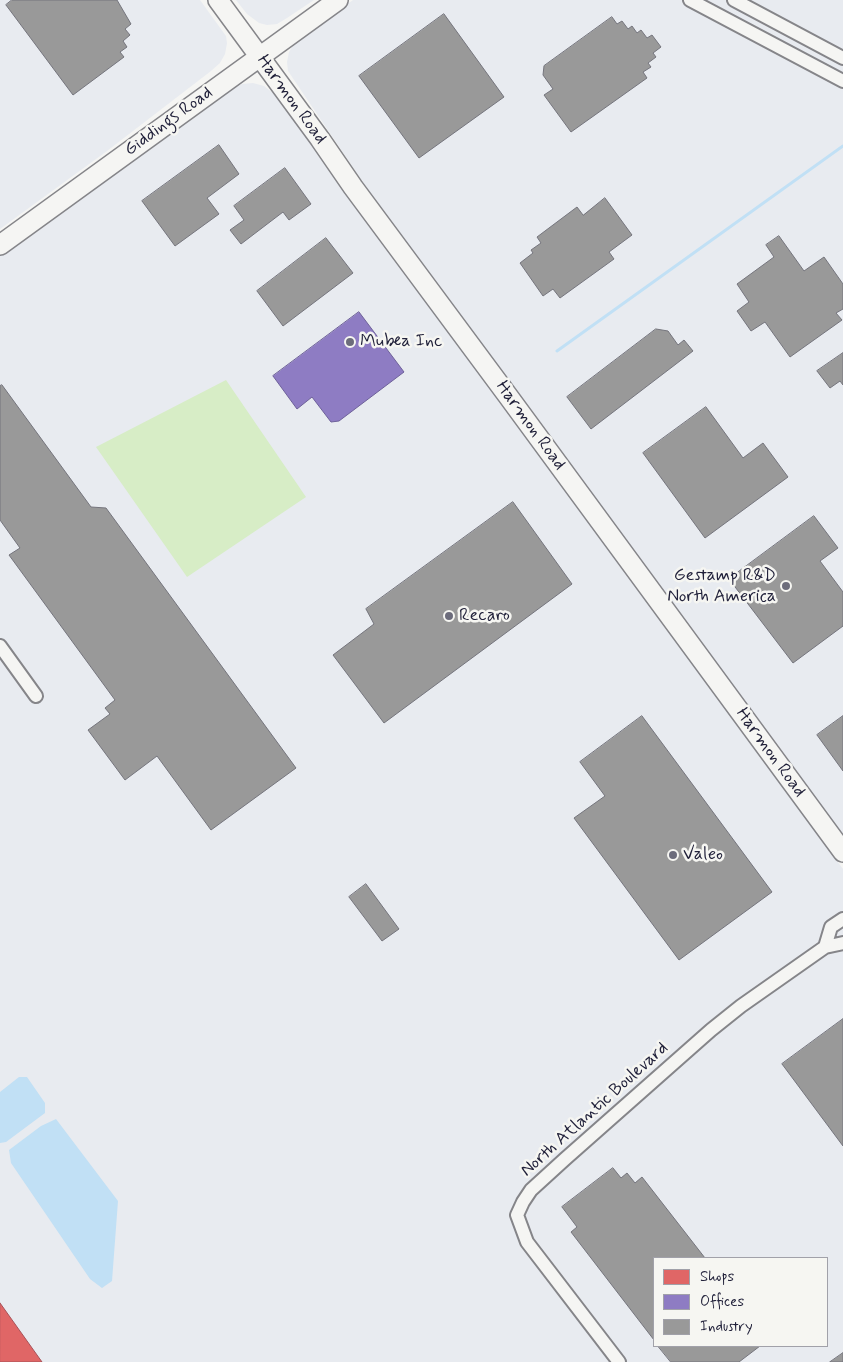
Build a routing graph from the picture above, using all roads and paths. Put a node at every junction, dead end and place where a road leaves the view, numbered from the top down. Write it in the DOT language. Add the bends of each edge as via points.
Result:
graph roads {
  1 [pos="218,0"];
  2 [pos="338,0"];
  3 [pos="690,0"];
  4 [pos="734,0"];
  5 [pos="259,57"];
  6 [pos="843,58"];
  7 [pos="843,81"];
  8 [pos="0,246"];
  9 [pos="0,646"];
  10 [pos="36,696"];
  11 [pos="843,852"];
  12 [pos="843,919"];
  13 [pos="843,943"];
  14 [pos="824,947"];
  15 [pos="619,1362"];
  1 -- 5 [label="street, Harmon Road"];
  2 -- 5 [label="street, Giddings Road"];
  3 -- 7 [label="street"];
  4 -- 6 [label="street"];
  5 -- 8 [label="street, Giddings Road"];
  5 -- 11 [label="street, Harmon Road"];
  9 -- 10 [label="street"];
  12 -- 14 [label="street, North Atlantic Boulevard" via="831,927"];
  13 -- 14 [label="street, North Atlantic Boulevard"];
  14 -- 15 [label="street, North Atlantic Boulevard" via="711,1030 565,1159 523,1202 517,1215 527,1242"];
}
